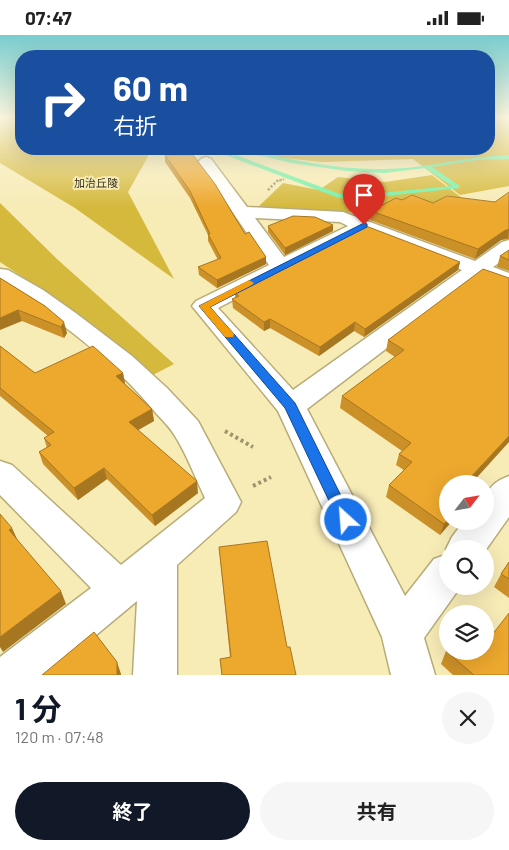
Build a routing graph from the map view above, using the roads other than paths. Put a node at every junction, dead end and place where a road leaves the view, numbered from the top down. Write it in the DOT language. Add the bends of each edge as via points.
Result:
graph roads {
  1 [pos="206,162"];
  2 [pos="243,212"];
  3 [pos="364,225"];
  4 [pos="509,246"];
  5 [pos="280,267"];
  6 [pos="478,269"];
  7 [pos="2,278"];
  8 [pos="509,281"];
  9 [pos="291,406"];
  10 [pos="0,474"];
  11 [pos="509,490"];
  12 [pos="472,540"];
  13 [pos="158,558"];
  14 [pos="439,584"];
  15 [pos="120,590"];
  16 [pos="402,634"];
  17 [pos="12,675"];
  18 [pos="155,675"];
  19 [pos="413,675"];
  1 -- 2 [label="street"];
  2 -- 3 [label="street" via="344,217"];
  2 -- 5 [label="street"];
  3 -- 5 [label="street"];
  3 -- 6 [label="street"];
  4 -- 6 [label="street"];
  5 -- 9 [label="street" via="204,306"];
  6 -- 8 [label="street"];
  6 -- 9 [label="street"];
  7 -- 13 [label="street" via="35,295 123,362 186,429 224,502"];
  9 -- 16 [label="street"];
  10 -- 15 [label="street"];
  11 -- 12 [label="street"];
  13 -- 15 [label="street"];
  13 -- 18 [label="street"];
  14 -- 16 [label="street"];
  15 -- 17 [label="street"];
  16 -- 19 [label="street"];
}
